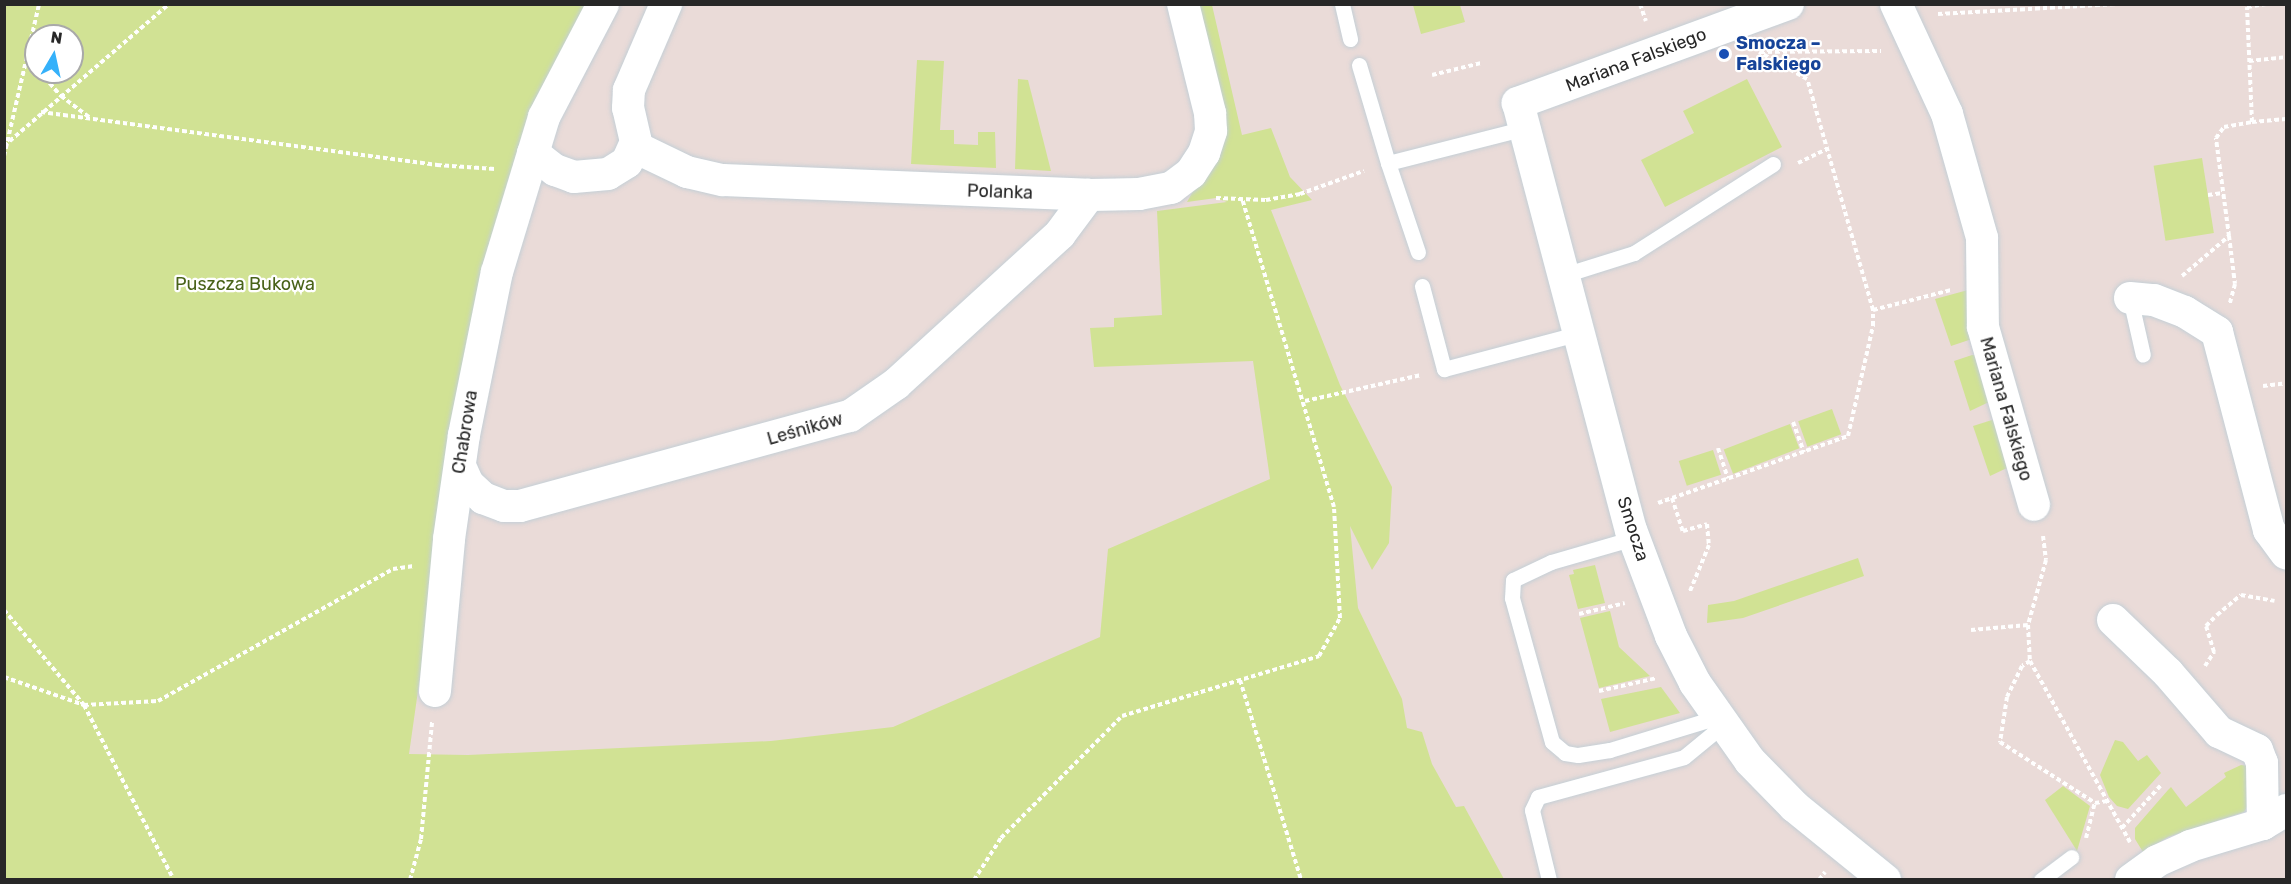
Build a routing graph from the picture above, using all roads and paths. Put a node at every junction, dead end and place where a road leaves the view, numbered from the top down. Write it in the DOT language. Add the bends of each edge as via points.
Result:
graph roads {
  1 [pos="39,4"];
  2 [pos="169,4"];
  3 [pos="603,4"];
  4 [pos="666,4"];
  5 [pos="1183,4"];
  6 [pos="1342,4"];
  7 [pos="1640,4"];
  8 [pos="1788,4"];
  9 [pos="2117,4"];
  10 [pos="2266,4"];
  11 [pos="2048,6"];
  12 [pos="2247,6"];
  13 [pos="1899,13"];
  14 [pos="35,24"];
  15 [pos="1647,26"];
  16 [pos="1350,39"];
  17 [pos="1918,51"];
  18 [pos="2286,57"];
  19 [pos="2249,61"];
  20 [pos="1481,63"];
  21 [pos="1359,65"];
  22 [pos="1432,75"];
  23 [pos="24,81"];
  24 [pos="50,84"];
  25 [pos="61,96"];
  26 [pos="41,112"];
  27 [pos="1522,116"];
  28 [pos="2286,119"];
  29 [pos="92,120"];
  30 [pos="2252,122"];
  31 [pos="11,137"];
  32 [pos="4,138"];
  33 [pos="4,146"];
  34 [pos="635,147"];
  35 [pos="4,156"];
  36 [pos="531,161"];
  37 [pos="1388,163"];
  38 [pos="1773,164"];
  39 [pos="2223,193"];
  40 [pos="1089,195"];
  41 [pos="2208,195"];
  42 [pos="1216,198"];
  43 [pos="1242,200"];
  44 [pos="1418,252"];
  45 [pos="1564,275"];
  46 [pos="1982,281"];
  47 [pos="1422,286"];
  48 [pos="2142,299"];
  49 [pos="1873,310"];
  50 [pos="1580,333"];
  51 [pos="2143,355"];
  52 [pos="1444,369"];
  53 [pos="1305,401"];
  54 [pos="1794,422"];
  55 [pos="1718,448"];
  56 [pos="1804,452"];
  57 [pos="460,466"];
  58 [pos="1728,478"];
  59 [pos="1672,498"];
  60 [pos="2034,505"];
  61 [pos="1630,525"];
  62 [pos="2042,536"];
  63 [pos="2286,553"];
  64 [pos="447,561"];
  65 [pos="2274,601"];
  66 [pos="1646,603"];
  67 [pos="4,610"];
  68 [pos="1579,614"];
  69 [pos="2113,620"];
  70 [pos="2028,626"];
  71 [pos="1971,630"];
  72 [pos="2030,660"];
  73 [pos="1663,676"];
  74 [pos="4,677"];
  75 [pos="1240,680"];
  76 [pos="435,692"];
  77 [pos="1599,692"];
  78 [pos="2188,695"];
  79 [pos="84,705"];
  80 [pos="1721,721"];
  81 [pos="2161,784"];
  82 [pos="2107,801"];
  83 [pos="2095,803"];
  84 [pos="2275,817"];
  85 [pos="2122,828"];
  86 [pos="2071,857"];
  87 [pos="2139,874"];
  88 [pos="174,879"];
  89 [pos="410,879"];
  90 [pos="974,879"];
  91 [pos="1301,879"];
  92 [pos="1549,879"];
  93 [pos="1885,879"];
  94 [pos="2041,879"];
  1 -- 14 [label="path"];
  2 -- 25 [label="path"];
  3 -- 36 [label="street, Chabrowa" via="552,98"];
  4 -- 34 [label="street" via="628,96"];
  5 -- 40 [label="street, Polanka" via="1210,112 1211,131 1204,153 1191,173 1171,188 1139,194"];
  6 -- 16 [label="lane"];
  7 -- 15 [label="path"];
  8 -- 27 [label="street, Mariana Falskiego"];
  9 -- 11 [label="path"];
  10 -- 12 [label="path"];
  11 -- 13 [label="path" via="1943,14"];
  12 -- 19 [label="path"];
  13 -- 17 [label="street, Mariana Falskiego"];
  17 -- 46 [label="street, Mariana Falskiego" via="1947,114 1982,238"];
  17 -- 49 [label="path" via="1759,52 1807,79"];
  18 -- 19 [label="path"];
  19 -- 30 [label="path"];
  20 -- 22 [label="path"];
  21 -- 37 [label="lane"];
  23 -- 31 [label="path"];
  24 -- 25 [label="path"];
  25 -- 26 [label="path"];
  25 -- 29 [label="path"];
  26 -- 29 [label="path"];
  26 -- 31 [label="path"];
  27 -- 37 [label="lane"];
  27 -- 45 [label="street, Smocza"];
  28 -- 30 [label="path"];
  29 -- 36 [label="path" via="437,165"];
  30 -- 39 [label="path" via="2224,126 2216,138"];
  31 -- 32 [label="path"];
  31 -- 33 [label="path"];
  31 -- 35 [label="path"];
  34 -- 36 [label="street" via="617,170 589,178"];
  34 -- 40 [label="street, Polanka" via="687,172 723,180"];
  36 -- 57 [label="street, Chabrowa" via="497,272"];
  37 -- 43 [label="path" via="1300,194"];
  37 -- 44 [label="lane"];
  38 -- 45 [label="lane" via="1634,253"];
  39 -- 41 [label="path"];
  39 -- 48 [label="path" via="2229,236"];
  40 -- 57 [label="street, Leśników" via="1060,234 896,384 850,416 520,506 504,506 483,498 468,484"];
  42 -- 43 [label="path"];
  43 -- 53 [label="path"];
  45 -- 50 [label="street, Smocza"];
  46 -- 49 [label="path"];
  46 -- 60 [label="street, Mariana Falskiego" via="1983,327"];
  47 -- 52 [label="lane"];
  48 -- 51 [label="lane"];
  48 -- 63 [label="street" via="2185,312 2217,332 2269,530"];
  49 -- 56 [label="path" via="1848,436"];
  50 -- 52 [label="lane"];
  50 -- 61 [label="street, Smocza"];
  52 -- 53 [label="path"];
  53 -- 75 [label="path" via="1334,507 1340,618 1319,656"];
  54 -- 56 [label="path"];
  55 -- 58 [label="path"];
  56 -- 58 [label="path"];
  57 -- 64 [label="street, Chabrowa"];
  58 -- 59 [label="path"];
  59 -- 61 [label="path"];
  59 -- 66 [label="path" via="1683,531 1707,524 1709,545 1692,590"];
  61 -- 66 [label="street, Smocza"];
  61 -- 80 [label="lane" via="1513,580 1512,598 1552,742 1565,753 1578,755"];
  62 -- 70 [label="path" via="2046,560"];
  64 -- 76 [label="street, Chabrowa"];
  64 -- 79 [label="path" via="393,569 158,701"];
  65 -- 78 [label="path" via="2241,595 2206,626 2214,652"];
  66 -- 68 [label="path"];
  66 -- 80 [label="street, Smocza"];
  67 -- 79 [label="path"];
  69 -- 78 [label="street"];
  70 -- 71 [label="path"];
  70 -- 72 [label="path"];
  72 -- 82 [label="path"];
  72 -- 83 [label="path" via="2022,666 2007,697 2000,742"];
  73 -- 77 [label="path"];
  74 -- 79 [label="path"];
  75 -- 90 [label="path" via="1122,716 1001,838"];
  75 -- 91 [label="path"];
  76 -- 89 [label="path" via="421,839"];
  78 -- 84 [label="street" via="2219,732 2257,750"];
  79 -- 88 [label="path"];
  80 -- 92 [label="lane" via="1684,757 1538,796 1532,810"];
  80 -- 93 [label="street, Smocza" via="1750,760 1795,807"];
  81 -- 85 [label="path"];
  82 -- 83 [label="path"];
  82 -- 85 [label="path"];
  83 -- 86 [label="path" via="2079,861"];
  84 -- 87 [label="street" via="2190,846"];
  85 -- 87 [label="path"];
  86 -- 94 [label="lane"];
}
